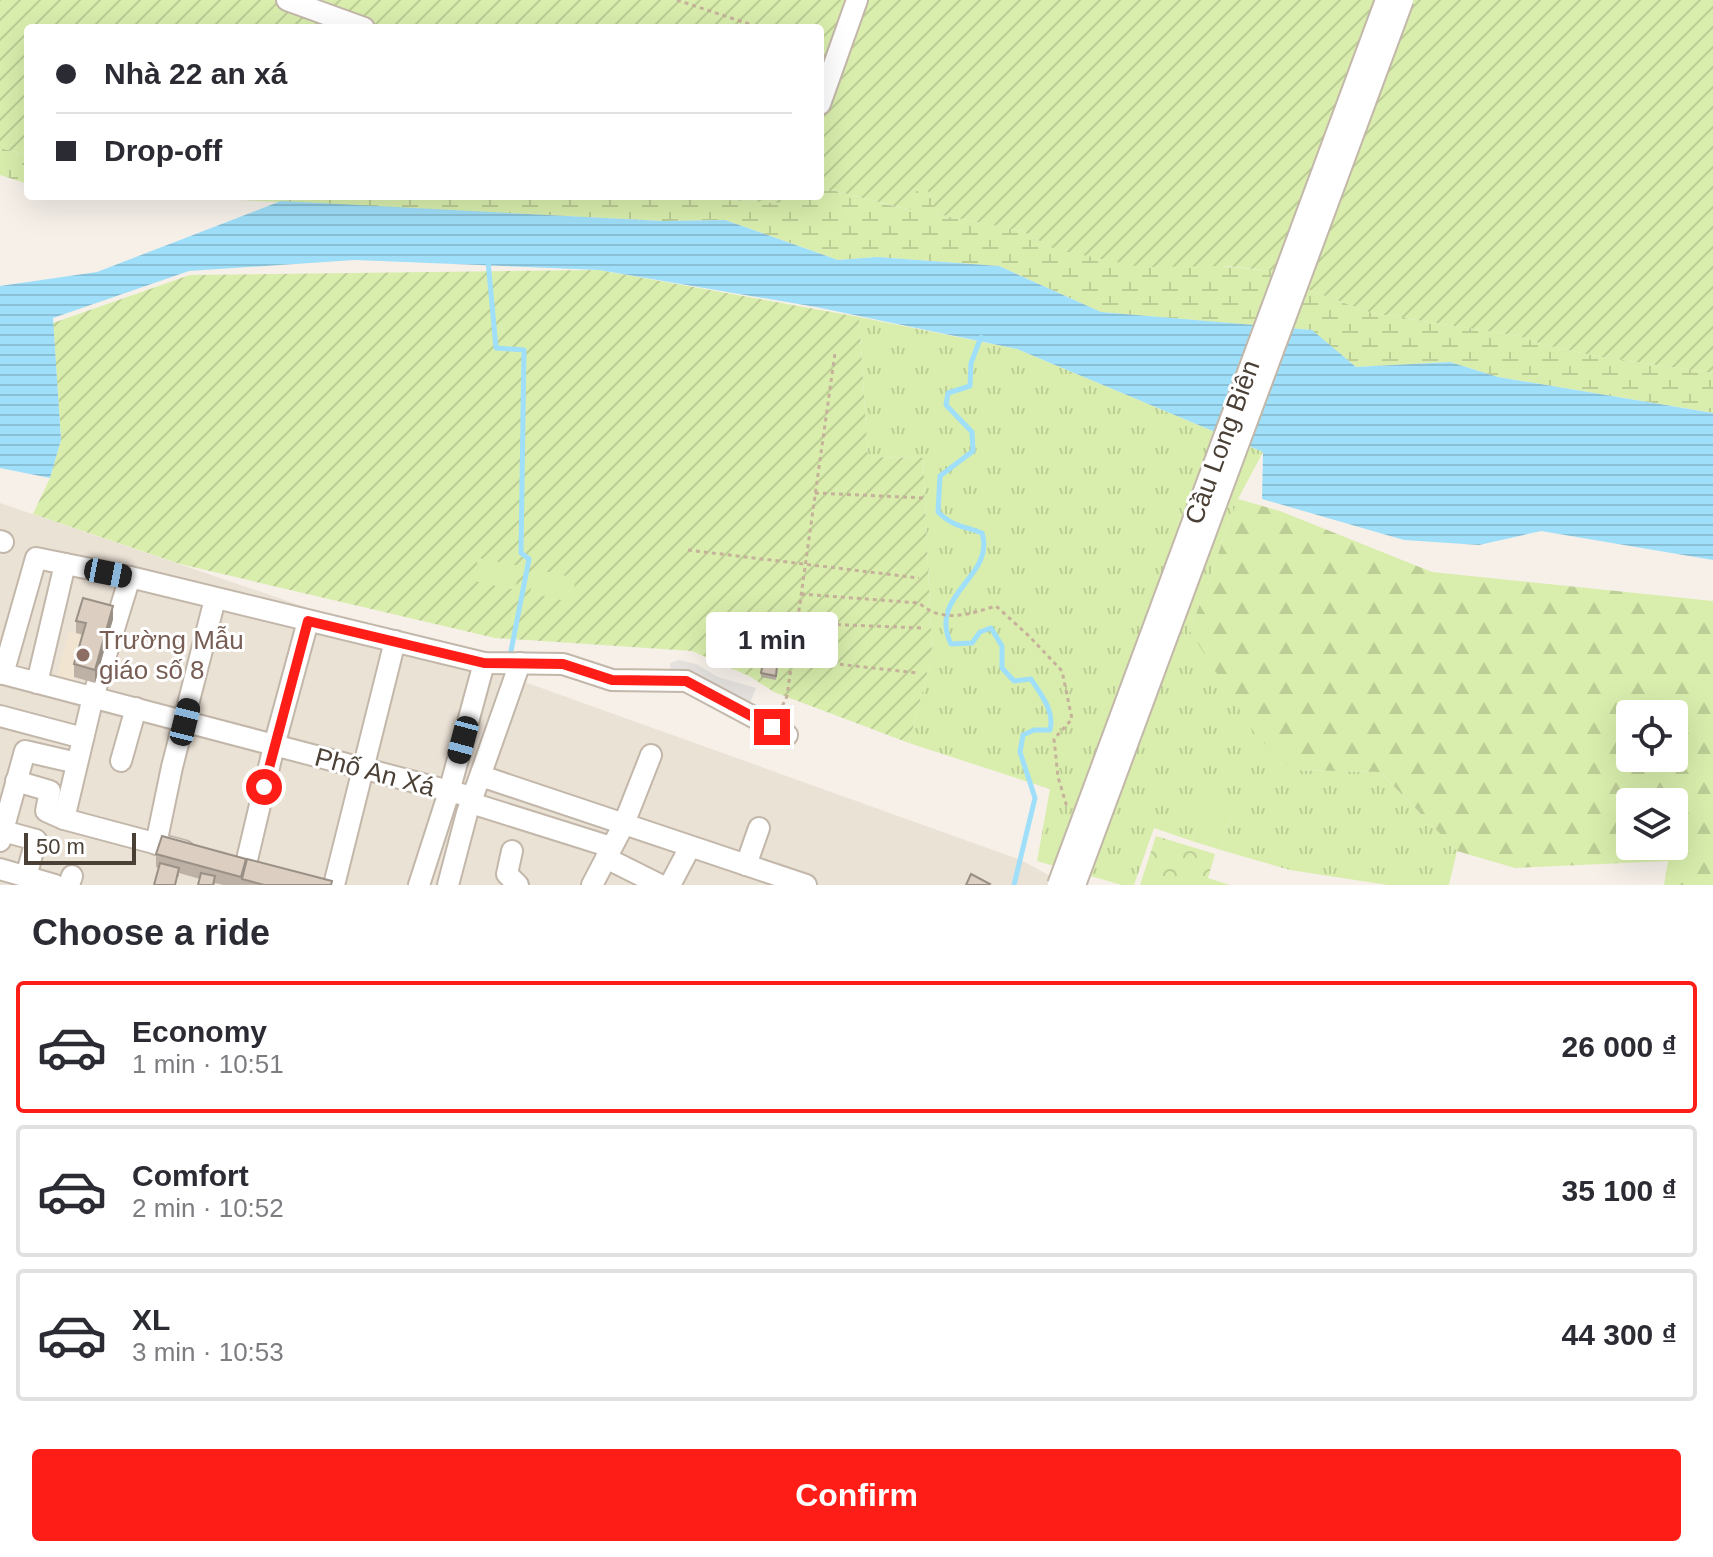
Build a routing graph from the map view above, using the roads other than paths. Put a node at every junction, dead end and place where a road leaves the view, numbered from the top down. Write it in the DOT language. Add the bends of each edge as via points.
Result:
graph roads {
  1 [pos="287,0"];
  2 [pos="857,0"];
  3 [pos="1386,0"];
  4 [pos="1403,0"];
  5 [pos="353,24"];
  6 [pos="824,93"];
  7 [pos="65,564"];
  8 [pos="130,577"];
  9 [pos="215,599"];
  10 [pos="308,621"];
  11 [pos="395,641"];
  12 [pos="484,663"];
  13 [pos="520,663"];
  14 [pos="2,674"];
  15 [pos="37,683"];
  16 [pos="93,697"];
  17 [pos="136,708"];
  18 [pos="0,716"];
  19 [pos="185,722"];
  20 [pos="779,731"];
  21 [pos="83,738"];
  22 [pos="274,746"];
  23 [pos="651,755"];
  24 [pos="121,761"];
  25 [pos="77,763"];
  26 [pos="363,769"];
  27 [pos="481,776"];
  28 [pos="16,781"];
  29 [pos="449,792"];
  30 [pos="472,800"];
  31 [pos="64,819"];
  32 [pos="623,826"];
  33 [pos="759,828"];
  34 [pos="1,836"];
  35 [pos="156,844"];
  36 [pos="690,847"];
  37 [pos="512,851"];
  38 [pos="609,852"];
  39 [pos="200,856"];
  40 [pos="746,865"];
  41 [pos="245,867"];
  42 [pos="0,869"];
  43 [pos="26,877"];
  44 [pos="764,879"];
  45 [pos="65,882"];
  46 [pos="327,884"];
  47 [pos="419,885"];
  48 [pos="448,885"];
  49 [pos="518,885"];
  50 [pos="592,885"];
  51 [pos="660,885"];
  52 [pos="670,885"];
  53 [pos="806,885"];
  54 [pos="1058,885"];
  55 [pos="1075,885"];
  1 -- 5 [label="street"];
  2 -- 6 [label="street"];
  3 -- 54 [label="street, Cầu Long Biên, bridge"];
  4 -- 55 [label="street, Cầu Long Biên, bridge"];
  7 -- 8 [label="street"];
  7 -- 14 [label="street" via="36,558"];
  7 -- 15 [label="street"];
  8 -- 9 [label="street"];
  8 -- 16 [label="street"];
  9 -- 10 [label="street"];
  9 -- 19 [label="street"];
  10 -- 11 [label="street"];
  10 -- 22 [label="street"];
  11 -- 12 [label="street"];
  11 -- 26 [label="street"];
  12 -- 13 [label="street"];
  12 -- 29 [label="street"];
  13 -- 20 [label="street" via="563,664 612,680 686,681"];
  13 -- 27 [label="street"];
  14 -- 15 [label="street, Phố An Xá"];
  15 -- 16 [label="street, Phố An Xá"];
  16 -- 17 [label="street, Phố An Xá"];
  16 -- 21 [label="street"];
  17 -- 19 [label="street, Phố An Xá"];
  17 -- 24 [label="street"];
  18 -- 21 [label="street"];
  19 -- 22 [label="street, Phố An Xá"];
  19 -- 35 [label="street"];
  21 -- 25 [label="street"];
  22 -- 26 [label="street, Phố An Xá"];
  22 -- 41 [label="street"];
  23 -- 32 [label="street"];
  25 -- 28 [label="street" via="25,751"];
  25 -- 31 [label="street"];
  26 -- 29 [label="street, Phố An Xá"];
  26 -- 46 [label="street"];
  27 -- 30 [label="street"];
  27 -- 32 [label="street"];
  28 -- 31 [label="street" via="50,791 46,811"];
  28 -- 34 [label="street"];
  29 -- 30 [label="street, Phố An Xá"];
  29 -- 47 [label="street"];
  30 -- 38 [label="street, Phố An Xá"];
  30 -- 48 [label="street"];
  31 -- 35 [label="street"];
  32 -- 36 [label="street"];
  32 -- 38 [label="street"];
  33 -- 40 [label="street"];
  34 -- 43 [label="street" via="36,840"];
  35 -- 39 [label="street"];
  36 -- 40 [label="street"];
  36 -- 52 [label="street"];
  37 -- 49 [label="street" via="507,874"];
  38 -- 50 [label="street"];
  38 -- 51 [label="street, Phố An Xá"];
  40 -- 44 [label="street"];
  42 -- 43 [label="street"];
  43 -- 45 [label="street"];
  44 -- 53 [label="street"];
}
